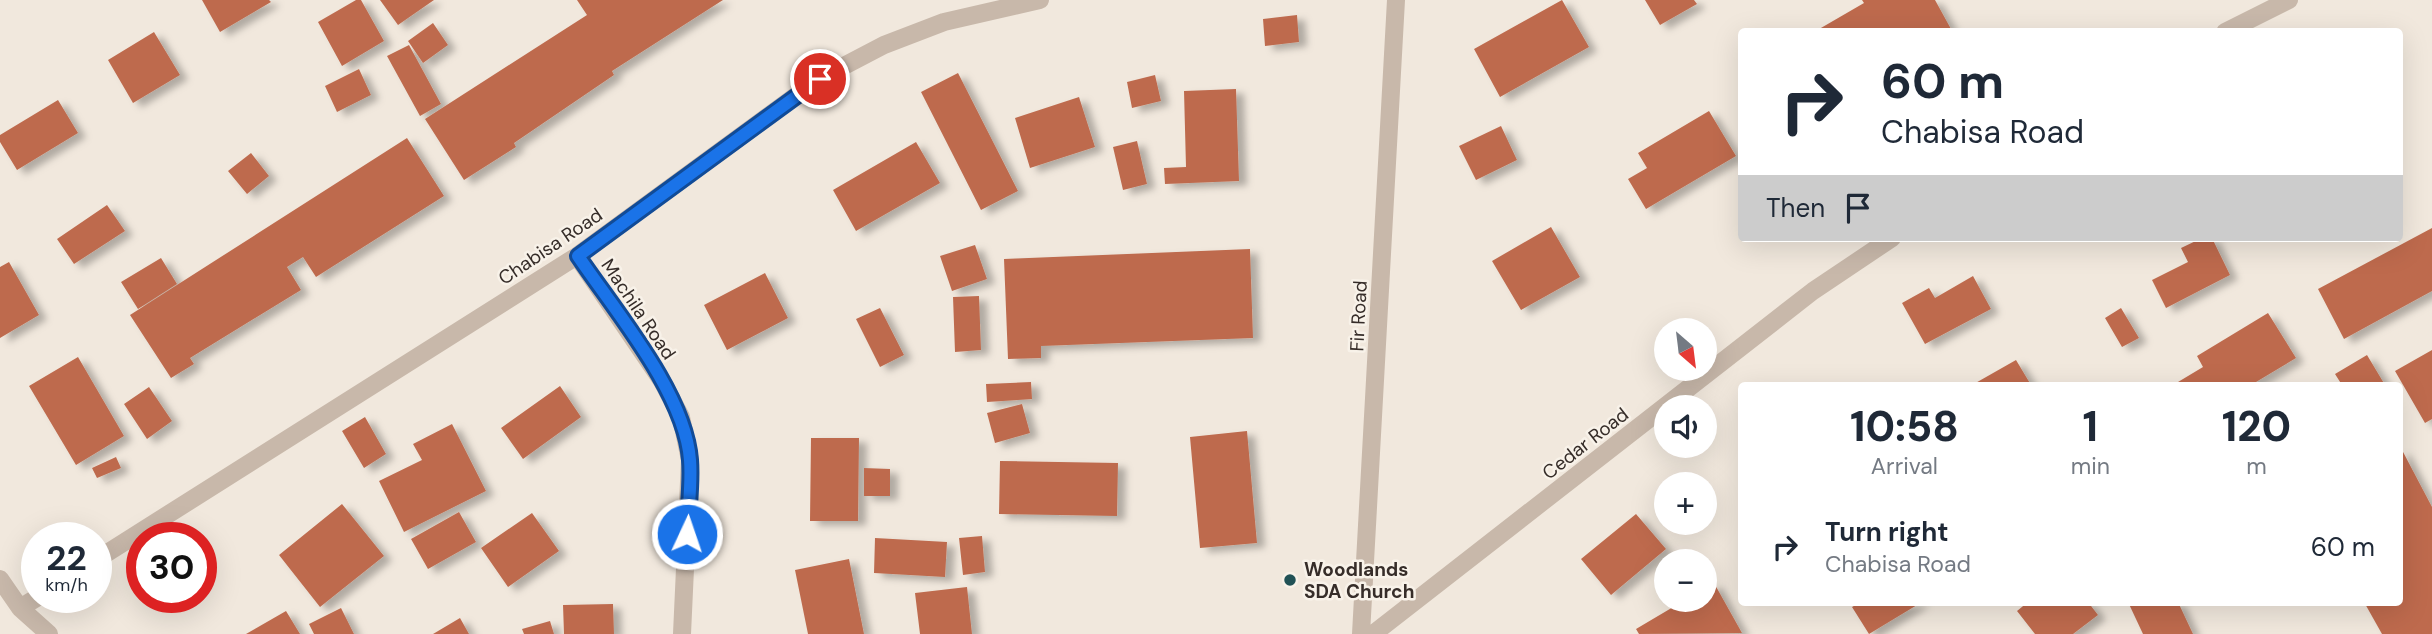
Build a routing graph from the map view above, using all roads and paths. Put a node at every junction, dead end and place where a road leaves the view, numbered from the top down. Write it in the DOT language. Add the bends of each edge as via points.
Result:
graph roads {
  1 [pos="1040,0"];
  2 [pos="1396,0"];
  3 [pos="2289,0"];
  4 [pos="2233,28"];
  5 [pos="1886,242"];
  6 [pos="578,256"];
  7 [pos="112,550"];
  8 [pos="0,579"];
  9 [pos="20,608"];
  10 [pos="48,634"];
  11 [pos="682,634"];
  12 [pos="1361,634"];
  13 [pos="1373,634"];
  1 -- 6 [label="street, Chabisa Road" via="944,22 884,45 820,79"];
  2 -- 12 [label="street, Fir Road"];
  3 -- 4 [label="street"];
  5 -- 13 [label="street, Cedar Road" via="1813,291"];
  6 -- 7 [label="street, Chabisa Road"];
  6 -- 11 [label="street, Machila Road" via="681,417 690,460"];
  8 -- 9 [label="street"];
  9 -- 10 [label="street"];
}
